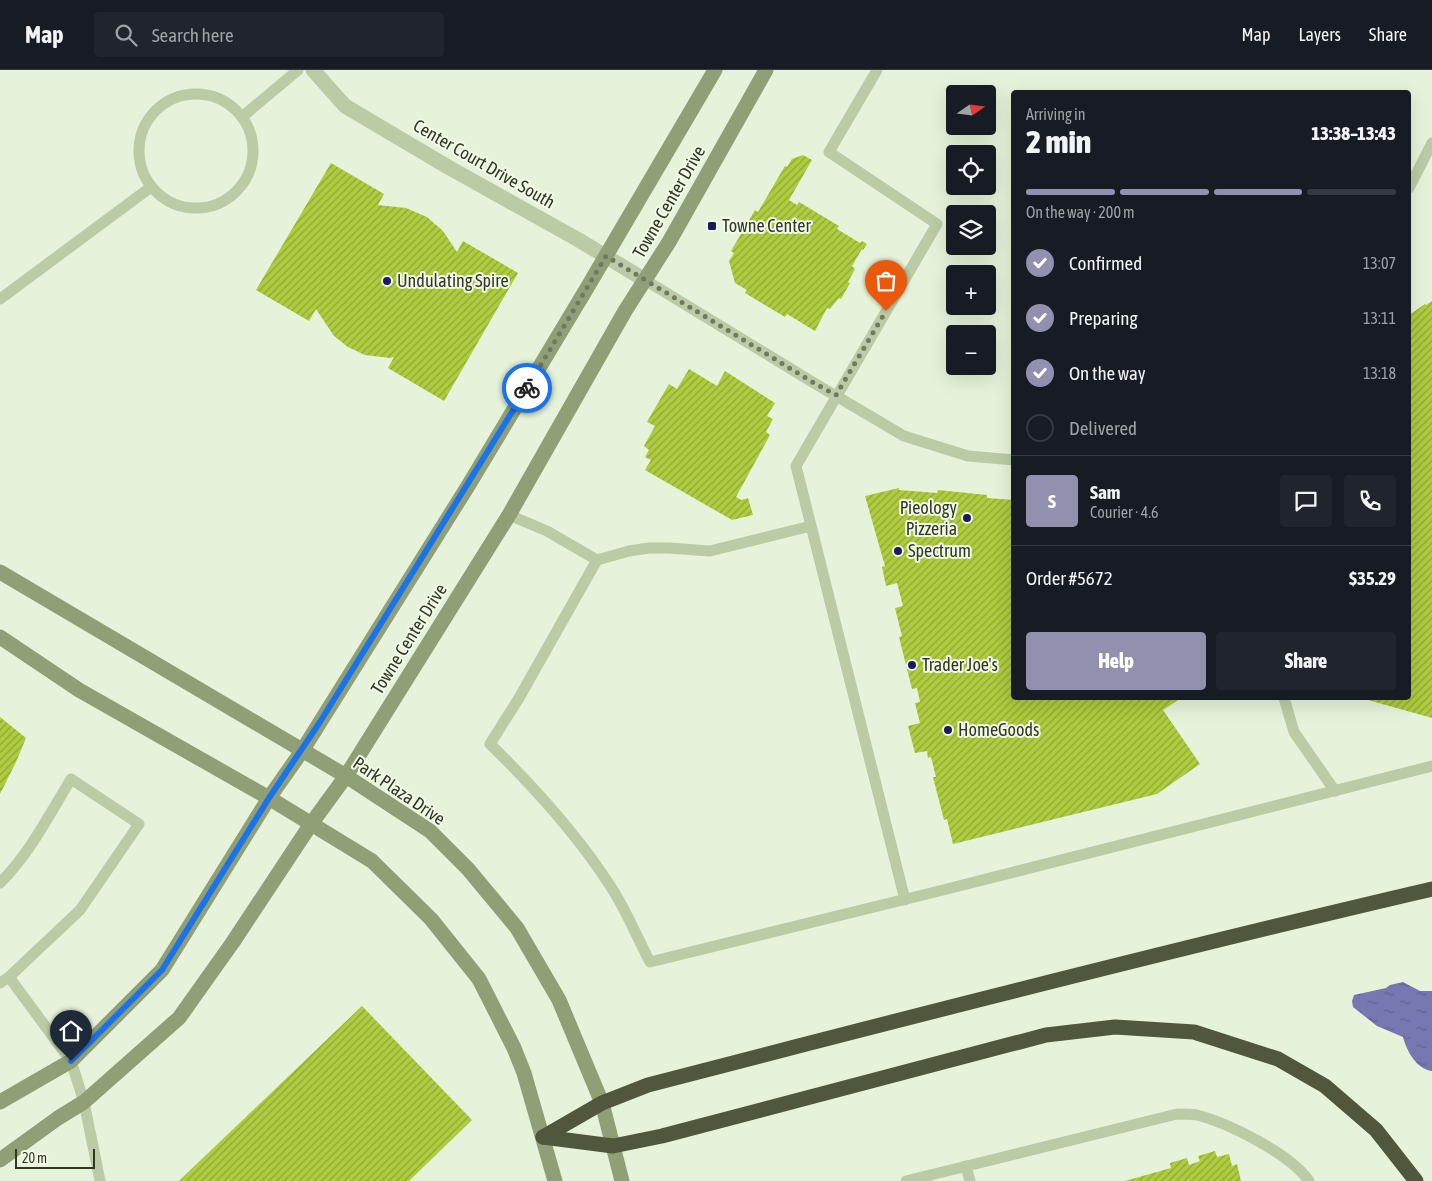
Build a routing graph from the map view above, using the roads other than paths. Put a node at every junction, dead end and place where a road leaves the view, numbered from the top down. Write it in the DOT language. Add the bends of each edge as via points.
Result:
graph roads {
  1 [pos="298,70"];
  2 [pos="313,70"];
  3 [pos="715,70"];
  4 [pos="766,70"];
  5 [pos="877,70"];
  6 [pos="242,117"];
  7 [pos="1432,143"];
  8 [pos="1428,158"];
  9 [pos="1411,185"];
  10 [pos="151,187"];
  11 [pos="606,256"];
  12 [pos="645,280"];
  13 [pos="0,299"];
  14 [pos="836,395"];
  15 [pos="1011,460"];
  16 [pos="509,515"];
  17 [pos="812,526"];
  18 [pos="597,560"];
  19 [pos="0,572"];
  20 [pos="0,637"];
  21 [pos="1285,700"];
  22 [pos="302,751"];
  23 [pos="1432,766"];
  24 [pos="346,776"];
  25 [pos="1335,791"];
  26 [pos="269,798"];
  27 [pos="311,824"];
  28 [pos="0,884"];
  29 [pos="1432,889"];
  30 [pos="905,900"];
  31 [pos="4,980"];
  32 [pos="71,1061"];
  33 [pos="0,1102"];
  34 [pos="84,1102"];
  35 [pos="602,1102"];
  36 [pos="543,1137"];
  37 [pos="613,1146"];
  38 [pos="0,1160"];
  39 [pos="966,1166"];
  40 [pos="100,1181"];
  41 [pos="555,1181"];
  42 [pos="622,1181"];
  43 [pos="906,1181"];
  44 [pos="970,1181"];
  45 [pos="1309,1181"];
  46 [pos="1416,1181"];
  1 -- 6 [label="lane"];
  2 -- 11 [label="street, Center Court Drive South" via="345,106"];
  3 -- 11 [label="street, Towne Center Drive"];
  4 -- 12 [label="street, Towne Center Drive"];
  5 -- 14 [label="lane" via="829,152 937,224"];
  6 -- 10 [label="lane" via="250,133 253,150 251,168 231,197 207,207 180,206 164,199"];
  6 -- 10 [label="lane" via="229,104 195,93 177,96 161,105 148,118 141,135 142,171"];
  7 -- 8 [label="lane"];
  8 -- 9 [label="lane"];
  10 -- 13 [label="lane"];
  11 -- 12 [label="street, Center Court Drive South"];
  11 -- 22 [label="street, Towne Center Drive" via="468,486"];
  12 -- 14 [label="lane"];
  12 -- 16 [label="street, Towne Center Drive"];
  14 -- 15 [label="lane" via="904,436 968,456"];
  14 -- 17 [label="lane" via="796,466"];
  16 -- 18 [label="lane" via="547,531"];
  16 -- 24 [label="street, Towne Center Drive"];
  17 -- 18 [label="lane" via="710,551 648,548"];
  17 -- 30 [label="lane"];
  18 -- 30 [label="lane" via="490,744 527,780 566,826 612,888 650,962"];
  19 -- 22 [label="street, Park Plaza Drive"];
  20 -- 26 [label="street" via="79,690"];
  21 -- 25 [label="lane" via="1294,732"];
  22 -- 24 [label="street, Park Plaza Drive"];
  22 -- 26 [label="street, Towne Center Drive"];
  23 -- 25 [label="lane"];
  24 -- 27 [label="street, Towne Center Drive"];
  24 -- 35 [label="street, Park Plaza Drive" via="430,831 468,869 517,928 559,1000"];
  25 -- 30 [label="lane"];
  26 -- 27 [label="street"];
  26 -- 32 [label="street, Towne Center Drive" via="162,970"];
  27 -- 34 [label="street, Towne Center Drive" via="179,1018"];
  27 -- 36 [label="street" via="372,861 431,919 479,979 514,1048"];
  28 -- 31 [label="lane" via="25,855 71,779 139,824 80,910"];
  29 -- 35 [label="highway" via="648,1084"];
  31 -- 32 [label="lane"];
  32 -- 33 [label="street, Towne Center Drive"];
  32 -- 34 [label="lane"];
  34 -- 38 [label="street, Towne Center Drive"];
  34 -- 40 [label="lane"];
  35 -- 36 [label="highway"];
  35 -- 37 [label="street, Park Plaza Drive"];
  36 -- 37 [label="highway"];
  36 -- 41 [label="street"];
  37 -- 42 [label="street, Park Plaza Drive"];
  37 -- 46 [label="highway" via="1046,1035 1115,1026 1194,1032 1278,1059 1325,1086 1376,1130"];
  39 -- 43 [label="lane"];
  39 -- 44 [label="lane"];
  39 -- 45 [label="lane" via="1177,1114 1204,1118 1241,1132 1292,1163"];
}
